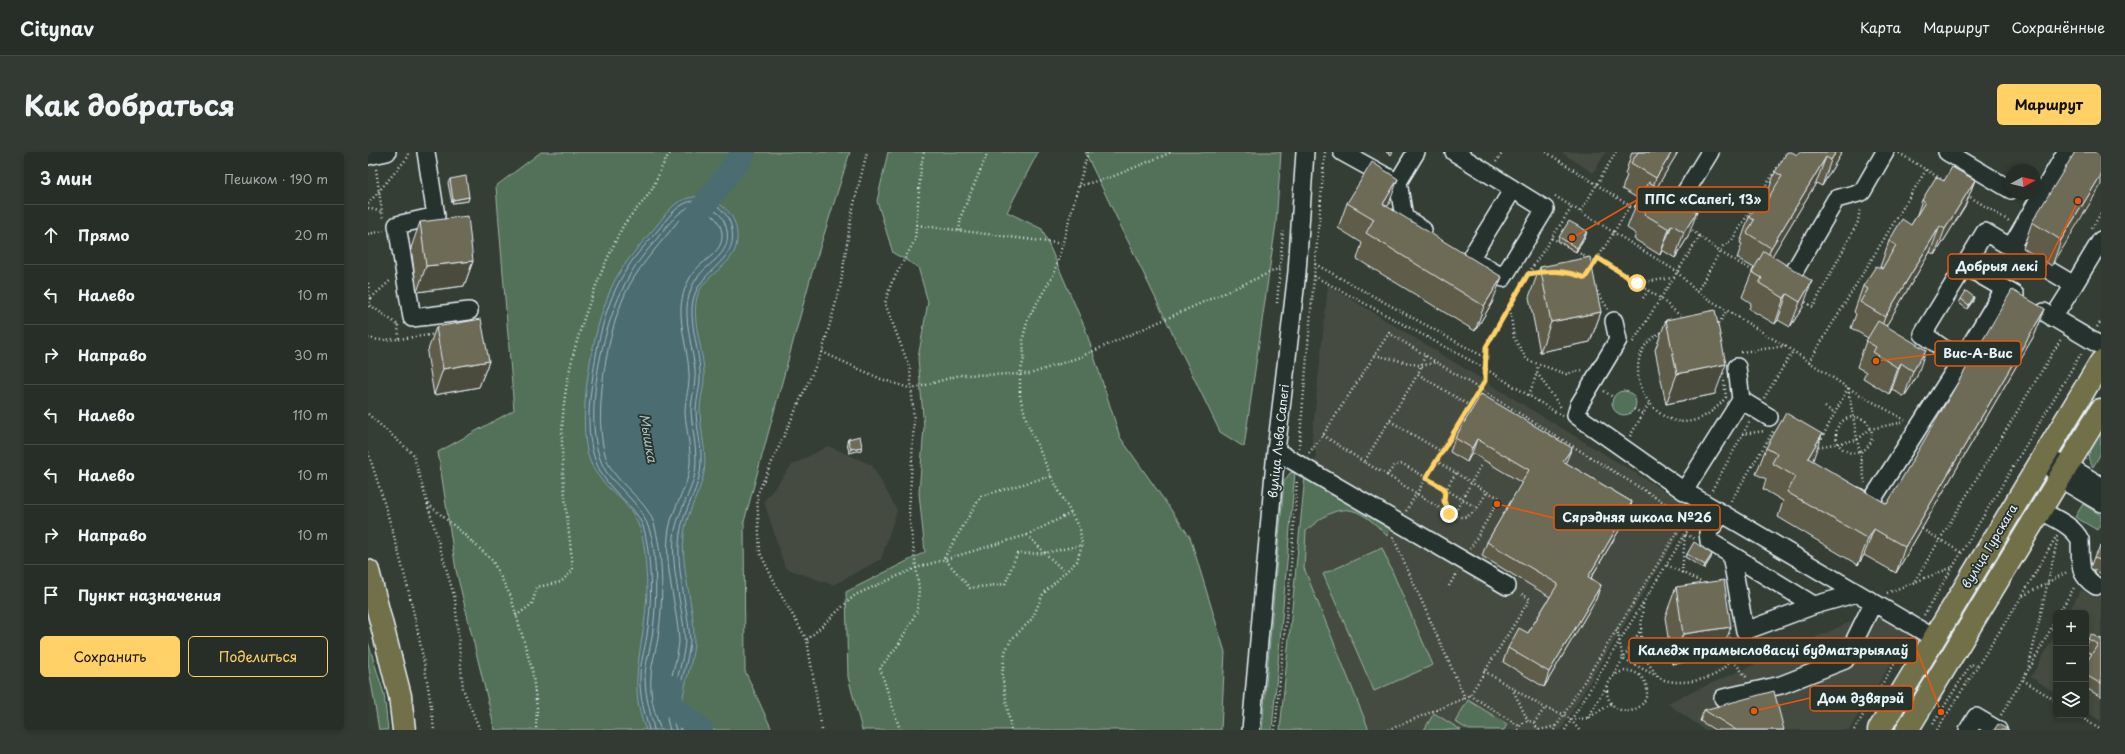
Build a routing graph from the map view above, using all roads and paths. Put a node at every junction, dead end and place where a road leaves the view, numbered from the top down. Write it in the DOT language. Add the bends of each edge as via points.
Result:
graph roads {
  1 [pos="387,152"];
  2 [pos="408,152"];
  3 [pos="426,152"];
  4 [pos="671,152"];
  5 [pos="867,152"];
  6 [pos="924,152"];
  7 [pos="988,152"];
  8 [pos="1088,152"];
  9 [pos="1172,152"];
  10 [pos="1305,152"];
  11 [pos="1324,152"];
  12 [pos="1342,152"];
  13 [pos="1416,152"];
  14 [pos="1454,152"];
  15 [pos="1546,152"];
  16 [pos="1616,152"];
  17 [pos="1710,152"];
  18 [pos="1787,152"];
  19 [pos="1885,152"];
  20 [pos="1897,152"];
  21 [pos="1947,152"];
  22 [pos="2066,152"];
  23 [pos="368,156"];
  24 [pos="1496,161"];
  25 [pos="1503,165"];
  26 [pos="1926,170"];
  27 [pos="1398,182"];
  28 [pos="1947,183"];
  29 [pos="1596,184"];
  30 [pos="2005,186"];
  31 [pos="1078,187"];
  32 [pos="1513,189"];
  33 [pos="1960,191"];
  34 [pos="1553,195"];
  35 [pos="2028,200"];
  36 [pos="368,204"];
  37 [pos="2035,204"];
  38 [pos="1630,206"];
  39 [pos="1677,206"];
  40 [pos="1572,207"];
  41 [pos="1645,207"];
  42 [pos="368,208"];
  43 [pos="1581,211"];
  44 [pos="382,212"];
  45 [pos="917,225"];
  46 [pos="2021,229"];
  47 [pos="958,230"];
  48 [pos="385,231"];
  49 [pos="1614,233"];
  50 [pos="368,234"];
  51 [pos="1700,236"];
  52 [pos="1437,238"];
  53 [pos="1552,238"];
  54 [pos="2101,240"];
  55 [pos="1064,244"];
  56 [pos="2011,247"];
  57 [pos="1598,258"];
  58 [pos="1595,262"];
  59 [pos="1315,264"];
  60 [pos="1965,266"];
  61 [pos="1280,268"];
  62 [pos="1543,271"];
  63 [pos="1676,271"];
  64 [pos="1588,273"];
  65 [pos="1528,274"];
  66 [pos="1314,276"];
  67 [pos="1791,277"];
  68 [pos="1672,278"];
  69 [pos="368,283"];
  70 [pos="1590,283"];
  71 [pos="1637,283"];
  72 [pos="2074,285"];
  73 [pos="2004,289"];
  74 [pos="1648,290"];
  75 [pos="369,291"];
  76 [pos="1697,292"];
  77 [pos="1643,298"];
  78 [pos="369,307"];
  79 [pos="1510,309"];
  80 [pos="1727,310"];
  81 [pos="470,311"];
  82 [pos="2053,318"];
  83 [pos="1614,321"];
  84 [pos="2101,321"];
  85 [pos="398,325"];
  86 [pos="1692,326"];
  87 [pos="2069,327"];
  88 [pos="1712,336"];
  89 [pos="442,338"];
  90 [pos="399,339"];
  91 [pos="2095,342"];
  92 [pos="1786,346"];
  93 [pos="1793,351"];
  94 [pos="822,352"];
  95 [pos="1375,355"];
  96 [pos="1425,355"];
  97 [pos="1721,355"];
  98 [pos="1484,357"];
  99 [pos="1734,358"];
  100 [pos="1961,361"];
  101 [pos="1436,362"];
  102 [pos="1809,362"];
  103 [pos="2101,362"];
  104 [pos="1538,365"];
  105 [pos="1602,365"];
  106 [pos="1422,366"];
  107 [pos="1486,369"];
  108 [pos="1537,373"];
  109 [pos="1020,374"];
  110 [pos="1418,374"];
  111 [pos="1848,388"];
  112 [pos="912,389"];
  113 [pos="1480,389"];
  114 [pos="1603,391"];
  115 [pos="1528,395"];
  116 [pos="1613,397"];
  117 [pos="1741,400"];
  118 [pos="1649,404"];
  119 [pos="1470,406"];
  120 [pos="1825,407"];
  121 [pos="1634,409"];
  122 [pos="1835,413"];
  123 [pos="368,414"];
  124 [pos="1643,414"];
  125 [pos="2100,416"];
  126 [pos="1853,418"];
  127 [pos="1770,420"];
  128 [pos="1390,421"];
  129 [pos="1870,429"];
  130 [pos="1741,434"];
  131 [pos="1323,435"];
  132 [pos="1628,438"];
  133 [pos="1857,440"];
  134 [pos="1838,443"];
  135 [pos="1812,444"];
  136 [pos="1817,447"];
  137 [pos="1276,451"];
  138 [pos="368,452"];
  139 [pos="1442,452"];
  140 [pos="1859,452"];
  141 [pos="2043,457"];
  142 [pos="1298,458"];
  143 [pos="1364,462"];
  144 [pos="1436,462"];
  145 [pos="1481,466"];
  146 [pos="2063,472"];
  147 [pos="1456,473"];
  148 [pos="1387,475"];
  149 [pos="1051,476"];
  150 [pos="1426,478"];
  151 [pos="1471,483"];
  152 [pos="2101,486"];
  153 [pos="1445,489"];
  154 [pos="1844,489"];
  155 [pos="1684,491"];
  156 [pos="1487,492"];
  157 [pos="1417,493"];
  158 [pos="1462,498"];
  159 [pos="1873,498"];
  160 [pos="1705,503"];
  161 [pos="2101,503"];
  162 [pos="427,504"];
  163 [pos="1478,508"];
  164 [pos="1725,510"];
  165 [pos="2040,510"];
  166 [pos="1071,513"];
  167 [pos="1449,514"];
  168 [pos="1453,516"];
  169 [pos="1686,517"];
  170 [pos="1694,521"];
  171 [pos="1399,522"];
  172 [pos="1922,529"];
  173 [pos="1685,534"];
  174 [pos="1027,535"];
  175 [pos="1698,541"];
  176 [pos="1939,541"];
  177 [pos="1082,545"];
  178 [pos="1045,552"];
  179 [pos="1962,553"];
  180 [pos="1731,556"];
  181 [pos="944,558"];
  182 [pos="1464,560"];
  183 [pos="1666,565"];
  184 [pos="1953,567"];
  185 [pos="916,568"];
  186 [pos="368,571"];
  187 [pos="1065,572"];
  188 [pos="1682,573"];
  189 [pos="2087,577"];
  190 [pos="1913,584"];
  191 [pos="2046,585"];
  192 [pos="1449,586"];
  193 [pos="1507,586"];
  194 [pos="1710,586"];
  195 [pos="1857,593"];
  196 [pos="2022,596"];
  197 [pos="1879,598"];
  198 [pos="1643,603"];
  199 [pos="1815,606"];
  200 [pos="2061,610"];
  201 [pos="516,616"];
  202 [pos="2053,624"];
  203 [pos="1617,628"];
  204 [pos="1641,629"];
  205 [pos="1745,631"];
  206 [pos="1925,633"];
  207 [pos="807,640"];
  208 [pos="1620,643"];
  209 [pos="1955,651"];
  210 [pos="1623,659"];
  211 [pos="1976,666"];
  212 [pos="2028,670"];
  213 [pos="1484,671"];
  214 [pos="1612,677"];
  215 [pos="1659,677"];
  216 [pos="2023,680"];
  217 [pos="1512,688"];
  218 [pos="1470,695"];
  219 [pos="1465,698"];
  220 [pos="1723,698"];
  221 [pos="2053,699"];
  222 [pos="1611,704"];
  223 [pos="1545,708"];
  224 [pos="1563,714"];
  225 [pos="1588,718"];
  226 [pos="2083,718"];
  227 [pos="1571,720"];
  228 [pos="1528,721"];
  229 [pos="1534,723"];
  230 [pos="1519,726"];
  231 [pos="1556,726"];
  232 [pos="1996,729"];
  233 [pos="404,730"];
  234 [pos="434,730"];
  235 [pos="480,730"];
  236 [pos="536,730"];
  237 [pos="822,730"];
  238 [pos="900,730"];
  239 [pos="1011,730"];
  240 [pos="1251,730"];
  241 [pos="1275,730"];
  242 [pos="1388,730"];
  243 [pos="1518,730"];
  244 [pos="1539,730"];
  245 [pos="1554,730"];
  246 [pos="1565,730"];
  247 [pos="1579,730"];
  248 [pos="1854,730"];
  249 [pos="1878,730"];
  250 [pos="1907,730"];
  251 [pos="1929,730"];
  252 [pos="1937,730"];
  253 [pos="1968,730"];
  254 [pos="2101,730"];
  1 -- 23 [label="street"];
  2 -- 36 [label="path" via="408,157"];
  3 -- 81 [label="street" via="436,216 397,225 412,318"];
  4 -- 201 [label="path" via="663,162 651,192 623,226 595,285 568,374 563,415 562,462 573,570 561,582 537,587 532,604"];
  5 -- 94 [label="path" via="852,212 840,288"];
  6 -- 45 [label="path"];
  7 -- 47 [label="path" via="961,216"];
  8 -- 31 [label="path"];
  9 -- 31 [label="path" via="1114,176"];
  10 -- 137 [label="street, вуліца Льва Сапегі" via="1297,272"];
  11 -- 59 [label="path"];
  12 -- 27 [label="street"];
  13 -- 27 [label="street"];
  14 -- 32 [label="street"];
  15 -- 29 [label="path"];
  16 -- 29 [label="path"];
  17 -- 39 [label="street"];
  18 -- 76 [label="path" via="1732,240 1723,246"];
  19 -- 67 [label="street" via="1862,192 1836,199"];
  20 -- 26 [label="path"];
  21 -- 30 [label="street"];
  22 -- 37 [label="street"];
  24 -- 25 [label="path"];
  26 -- 28 [label="path"];
  26 -- 102 [label="path"];
  27 -- 52 [label="street" via="1404,217"];
  29 -- 38 [label="path"];
  29 -- 43 [label="path"];
  31 -- 55 [label="path"];
  32 -- 32 [label="street" via="1464,255 1503,278 1545,209"];
  33 -- 46 [label="path"];
  34 -- 40 [label="path"];
  35 -- 37 [label="street"];
  37 -- 46 [label="street"];
  38 -- 41 [label="path"];
  38 -- 49 [label="path"];
  40 -- 43 [label="path"];
  40 -- 53 [label="path"];
  42 -- 44 [label="path"];
  43 -- 49 [label="path"];
  45 -- 47 [label="path"];
  45 -- 112 [label="path" via="916,240 891,284 885,303 910,369"];
  46 -- 56 [label="street"];
  47 -- 55 [label="path"];
  48 -- 50 [label="path"];
  49 -- 57 [label="path"];
  49 -- 63 [label="path"];
  51 -- 63 [label="path"];
  53 -- 58 [label="path"];
  53 -- 65 [label="path"];
  54 -- 72 [label="street"];
  55 -- 109 [label="path" via="1054,274 1028,318 1023,338 1024,358"];
  56 -- 60 [label="street" via="1985,232"];
  56 -- 72 [label="street"];
  57 -- 58 [label="path"];
  57 -- 71 [label="path"];
  58 -- 64 [label="path"];
  59 -- 66 [label="path"];
  59 -- 98 [label="path"];
  60 -- 73 [label="street"];
  60 -- 100 [label="street" via="1922,334"];
  61 -- 109 [label="path" via="1080,357 1030,374"];
  62 -- 65 [label="path"];
  63 -- 76 [label="path"];
  65 -- 79 [label="path"];
  66 -- 107 [label="path"];
  66 -- 142 [label="path"];
  68 -- 71 [label="path"];
  69 -- 75 [label="path"];
  70 -- 83 [label="path" via="1599,293"];
  71 -- 74 [label="path"];
  72 -- 82 [label="street"];
  73 -- 82 [label="street"];
  73 -- 100 [label="street"];
  74 -- 77 [label="path"];
  74 -- 86 [label="path"];
  75 -- 78 [label="path"];
  76 -- 80 [label="path"];
  78 -- 85 [label="path"];
  79 -- 98 [label="path" via="1486,347"];
  79 -- 104 [label="path" via="1514,338 1527,360"];
  80 -- 88 [label="path"];
  80 -- 92 [label="path"];
  82 -- 87 [label="street"];
  83 -- 105 [label="street" via="1618,340"];
  84 -- 91 [label="path"];
  86 -- 88 [label="path"];
  86 -- 118 [label="path" via="1662,332 1650,341 1641,354 1637,369 1639,385"];
  87 -- 91 [label="street"];
  87 -- 176 [label="path"];
  88 -- 97 [label="path" via="1718,340"];
  89 -- 90 [label="path" via="438,334"];
  91 -- 179 [label="path"];
  92 -- 93 [label="path"];
  92 -- 99 [label="path"];
  93 -- 102 [label="path"];
  93 -- 127 [label="path"];
  94 -- 112 [label="path" via="881,379"];
  94 -- 207 [label="path" via="757,496 760,553"];
  95 -- 96 [label="path" via="1389,333"];
  95 -- 106 [label="path"];
  95 -- 131 [label="path"];
  96 -- 101 [label="path"];
  96 -- 106 [label="path"];
  97 -- 99 [label="path"];
  97 -- 118 [label="path" via="1726,397 1716,409 1702,418 1687,421 1671,419 1656,412"];
  98 -- 107 [label="path"];
  99 -- 117 [label="street"];
  100 -- 159 [label="street"];
  101 -- 106 [label="path"];
  101 -- 113 [label="path"];
  102 -- 111 [label="path"];
  103 -- 141 [label="main road, вуліца Гурскага"];
  104 -- 105 [label="path" via="1566,374"];
  104 -- 108 [label="path"];
  105 -- 155 [label="street" via="1576,415"];
  106 -- 110 [label="path"];
  107 -- 113 [label="path" via="1485,381"];
  107 -- 115 [label="path"];
  108 -- 115 [label="path"];
  108 -- 115 [label="path" via="1565,416"];
  109 -- 112 [label="path" via="960,375"];
  109 -- 149 [label="path" via="1020,396 1027,422"];
  110 -- 119 [label="path"];
  110 -- 128 [label="path"];
  111 -- 122 [label="path"];
  111 -- 126 [label="path"];
  111 -- 129 [label="path" via="1906,421"];
  112 -- 185 [label="path" via="914,421 909,515"];
  113 -- 119 [label="path"];
  113 -- 169 [label="path"];
  114 -- 116 [label="path"];
  117 -- 127 [label="street"];
  117 -- 155 [label="street"];
  118 -- 124 [label="path"];
  119 -- 139 [label="path"];
  120 -- 122 [label="path"];
  121 -- 124 [label="path"];
  122 -- 136 [label="path"];
  123 -- 162 [label="path" via="413,454"];
  124 -- 132 [label="path"];
  125 -- 146 [label="main road, вуліца Гурскага"];
  126 -- 129 [label="path" via="1863,420"];
  126 -- 133 [label="path"];
  126 -- 134 [label="path" via="1845,419 1837,428"];
  127 -- 130 [label="path"];
  127 -- 130 [label="path"];
  127 -- 164 [label="path"];
  128 -- 139 [label="path"];
  128 -- 143 [label="path"];
  129 -- 133 [label="path"];
  129 -- 140 [label="path" via="1871,441"];
  130 -- 160 [label="path"];
  131 -- 142 [label="path" via="1310,454"];
  131 -- 143 [label="path"];
  133 -- 134 [label="path"];
  133 -- 140 [label="path"];
  134 -- 136 [label="path"];
  134 -- 140 [label="path" via="1848,452"];
  135 -- 136 [label="path"];
  137 -- 142 [label="street"];
  137 -- 240 [label="street, вуліца Льва Сапегі"];
  138 -- 234 [label="path" via="416,616"];
  139 -- 144 [label="path"];
  140 -- 159 [label="path" via="1867,494"];
  141 -- 146 [label="street"];
  141 -- 206 [label="main road, вуліца Гурскага"];
  142 -- 171 [label="street" via="1313,474"];
  142 -- 241 [label="path" via="1290,579"];
  143 -- 148 [label="path"];
  144 -- 147 [label="path"];
  144 -- 150 [label="path"];
  145 -- 151 [label="path"];
  146 -- 152 [label="street"];
  146 -- 161 [label="street"];
  146 -- 165 [label="main road, вуліца Гурскага"];
  147 -- 151 [label="path"];
  147 -- 153 [label="path"];
  148 -- 150 [label="path" via="1395,465 1403,464"];
  148 -- 157 [label="path"];
  149 -- 166 [label="path"];
  149 -- 181 [label="path" via="981,496"];
  150 -- 153 [label="path"];
  150 -- 157 [label="path"];
  151 -- 156 [label="path"];
  151 -- 158 [label="path"];
  153 -- 158 [label="path"];
  153 -- 167 [label="path" via="1444,501"];
  154 -- 159 [label="street" via="1870,503"];
  155 -- 160 [label="street"];
  156 -- 163 [label="path"];
  156 -- 182 [label="path" via="1500,498"];
  157 -- 167 [label="path"];
  157 -- 171 [label="path"];
  158 -- 163 [label="path"];
  158 -- 168 [label="path"];
  160 -- 164 [label="street"];
  160 -- 170 [label="path"];
  162 -- 201 [label="path" via="492,560 511,597"];
  162 -- 235 [label="path" via="455,599 463,689"];
  163 -- 168 [label="path" via="1469,516"];
  164 -- 180 [label="street" via="1708,532 1709,541"];
  164 -- 195 [label="street"];
  165 -- 189 [label="street" via="2078,535"];
  165 -- 209 [label="main road, вуліца Гурскага"];
  166 -- 174 [label="path"];
  166 -- 177 [label="path" via="1080,530"];
  167 -- 168 [label="path"];
  169 -- 170 [label="path"];
  169 -- 203 [label="path"];
  170 -- 173 [label="path"];
  171 -- 182 [label="street"];
  171 -- 219 [label="path" via="1393,536"];
  172 -- 176 [label="path"];
  173 -- 175 [label="path"];
  173 -- 183 [label="path"];
  173 -- 188 [label="path"];
  174 -- 178 [label="path"];
  174 -- 181 [label="path"];
  176 -- 179 [label="path"];
  176 -- 190 [label="path"];
  177 -- 178 [label="path"];
  177 -- 187 [label="path" via="1077,561"];
  178 -- 181 [label="path" via="1017,554 1005,584 970,588"];
  178 -- 187 [label="path"];
  179 -- 184 [label="path"];
  180 -- 199 [label="street"];
  180 -- 205 [label="street"];
  181 -- 185 [label="path"];
  182 -- 192 [label="path"];
  182 -- 193 [label="street"];
  183 -- 188 [label="path"];
  183 -- 198 [label="path"];
  184 -- 190 [label="path"];
  184 -- 206 [label="path"];
  185 -- 207 [label="path" via="856,595"];
  185 -- 238 [label="path" via="919,589 917,611 899,644 880,668"];
  186 -- 233 [label="main road" via="400,696"];
  187 -- 239 [label="path" via="1043,594 1032,619 1011,640 1005,652 1002,675"];
  188 -- 194 [label="path"];
  189 -- 191 [label="path" via="2072,569"];
  189 -- 200 [label="path" via="2072,589"];
  190 -- 197 [label="path"];
  191 -- 196 [label="path"];
  191 -- 196 [label="path" via="2059,532"];
  191 -- 212 [label="path"];
  193 -- 213 [label="path" via="1530,599"];
  195 -- 197 [label="street"];
  195 -- 199 [label="street"];
  196 -- 211 [label="path"];
  197 -- 206 [label="street"];
  197 -- 220 [label="street" via="1845,660 1781,685"];
  198 -- 204 [label="path"];
  198 -- 208 [label="path"];
  199 -- 205 [label="street"];
  201 -- 236 [label="path" via="532,669 537,708"];
  202 -- 212 [label="path"];
  203 -- 208 [label="path"];
  203 -- 224 [label="path"];
  204 -- 210 [label="path"];
  204 -- 215 [label="path" via="1644,653"];
  205 -- 215 [label="path" via="1732,659 1718,673 1692,682 1669,681"];
  206 -- 209 [label="main road"];
  206 -- 248 [label="path"];
  206 -- 249 [label="main road, вуліца Гурскага"];
  207 -- 237 [label="path"];
  208 -- 210 [label="path"];
  208 -- 227 [label="path"];
  209 -- 250 [label="main road, вуліца Гурскага"];
  210 -- 214 [label="path"];
  210 -- 215 [label="path"];
  211 -- 251 [label="path" via="1971,664"];
  211 -- 252 [label="path"];
  212 -- 216 [label="path"];
  213 -- 217 [label="path"];
  213 -- 218 [label="path"];
  214 -- 222 [label="path" via="1607,686"];
  214 -- 222 [label="path" via="1623,671 1632,671 1640,675 1646,684 1647,693 1644,702 1636,709 1620,710"];
  214 -- 225 [label="path"];
  216 -- 221 [label="path"];
  216 -- 232 [label="path"];
  217 -- 223 [label="path"];
  217 -- 228 [label="path"];
  218 -- 219 [label="path"];
  218 -- 230 [label="path"];
  219 -- 242 [label="path"];
  222 -- 225 [label="path"];
  223 -- 224 [label="path"];
  223 -- 229 [label="path"];
  224 -- 227 [label="path"];
  224 -- 231 [label="path"];
  225 -- 227 [label="path"];
  226 -- 254 [label="path"];
  227 -- 246 [label="path"];
  227 -- 247 [label="path"];
  228 -- 229 [label="path"];
  228 -- 230 [label="path"];
  229 -- 244 [label="path"];
  230 -- 243 [label="path"];
  231 -- 244 [label="path"];
  231 -- 245 [label="path"];
  232 -- 253 [label="street" via="1976,717"];
}
